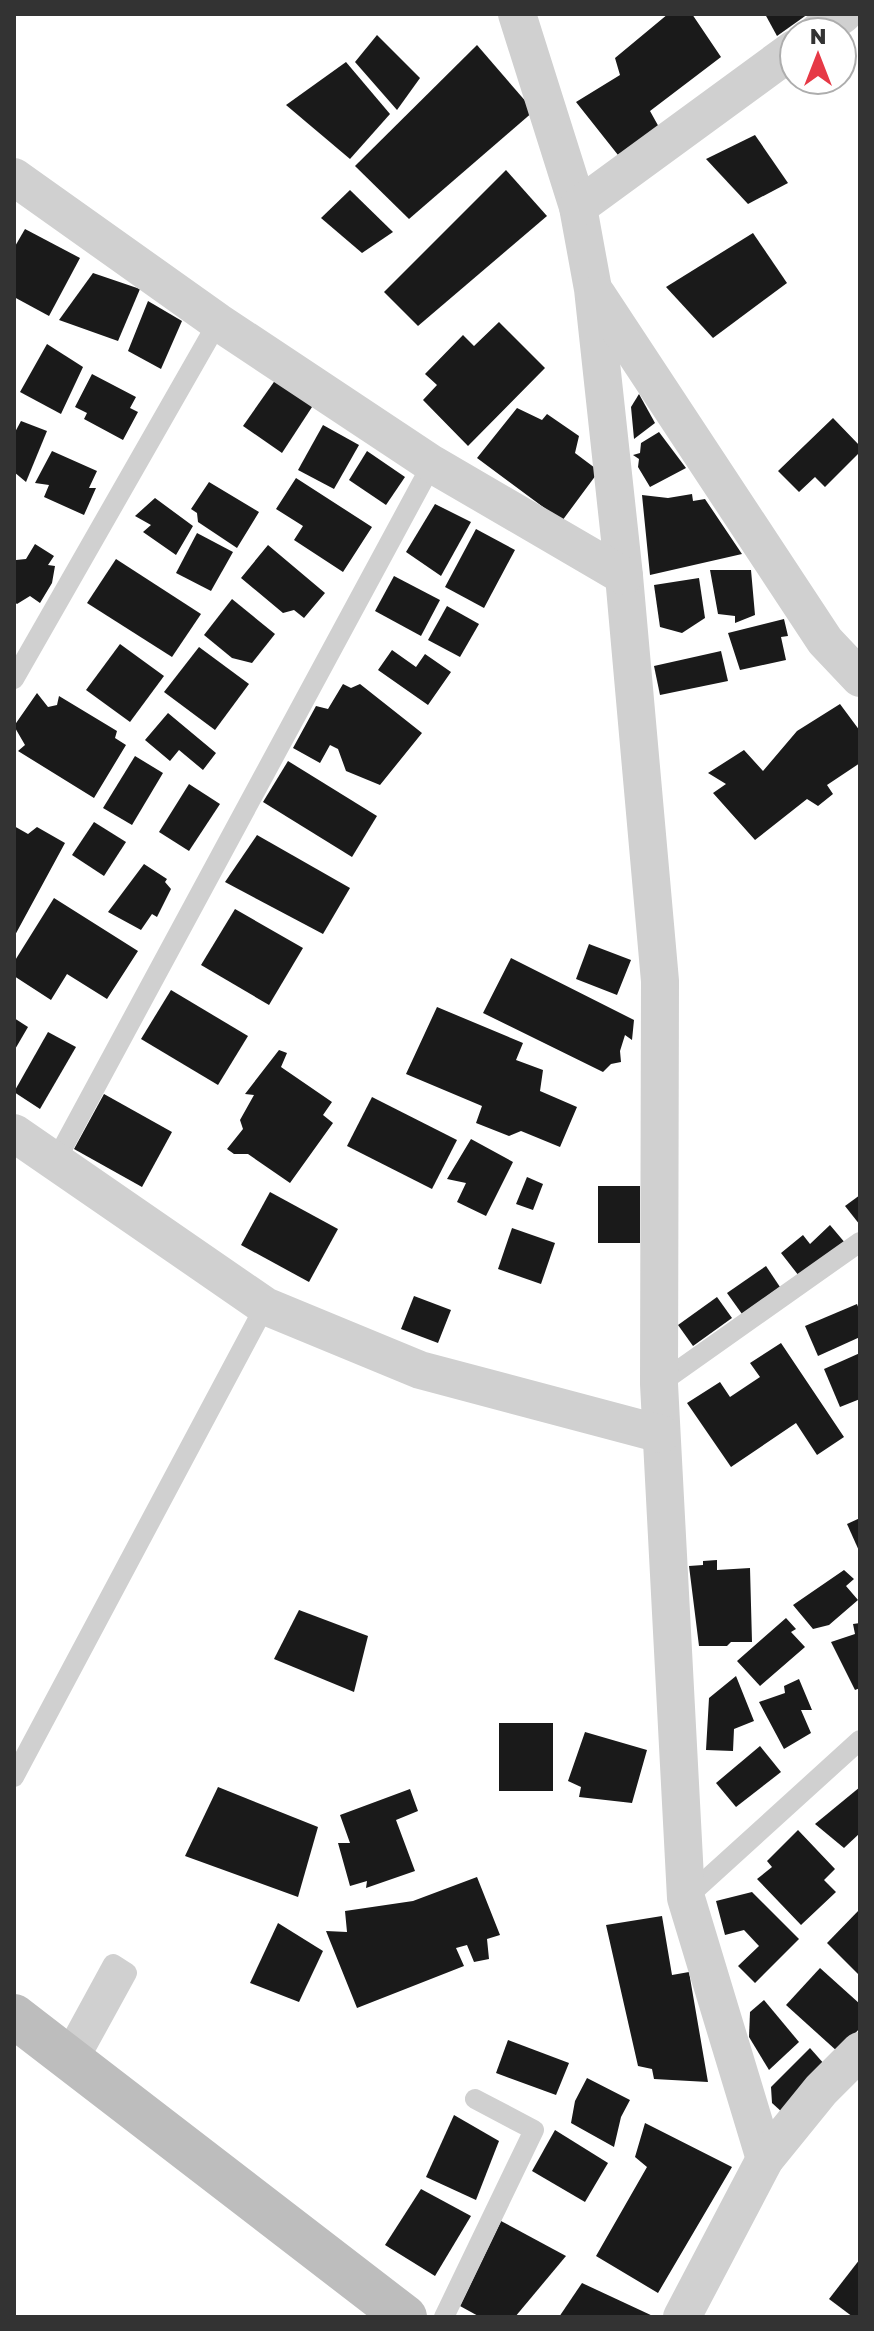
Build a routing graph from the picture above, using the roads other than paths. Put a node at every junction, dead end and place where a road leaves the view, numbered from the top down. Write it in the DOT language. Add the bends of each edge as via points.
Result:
graph roads {
  1 [pos="517,14"];
  2 [pos="778,61"];
  3 [pos="14,177"];
  4 [pos="578,207"];
  5 [pos="593,289"];
  6 [pos="218,322"];
  7 [pos="432,464"];
  8 [pos="624,576"];
  9 [pos="860,678"];
  10 [pos="14,679"];
  11 [pos="14,1133"];
  12 [pos="55,1162"];
  13 [pos="860,1242"];
  14 [pos="265,1306"];
  15 [pos="659,1384"];
  16 [pos="661,1434"];
  17 [pos="860,1740"];
  18 [pos="14,1777"];
  19 [pos="686,1898"];
  20 [pos="14,2016"];
  21 [pos="860,2051"];
  22 [pos="475,2099"];
  23 [pos="765,2159"];
  24 [pos="405,2317"];
  25 [pos="444,2317"];
  26 [pos="682,2317"];
  1 -- 4 [label="street"];
  2 -- 4 [label="street"];
  3 -- 6 [label="street"];
  4 -- 5 [label="street"];
  5 -- 8 [label="street"];
  5 -- 9 [label="street" via="825,641"];
  6 -- 7 [label="street"];
  6 -- 10 [label="lane"];
  7 -- 8 [label="street"];
  7 -- 12 [label="lane"];
  8 -- 15 [label="street" via="660,981"];
  11 -- 12 [label="street"];
  12 -- 14 [label="street"];
  13 -- 15 [label="lane"];
  14 -- 16 [label="street" via="420,1370"];
  14 -- 18 [label="lane"];
  15 -- 16 [label="street"];
  16 -- 19 [label="street"];
  17 -- 19 [label="lane"];
  19 -- 23 [label="street"];
  20 -- 24 [label="street"];
  21 -- 23 [label="street"];
  22 -- 25 [label="lane" via="534,2130"];
  23 -- 26 [label="street"];
}
